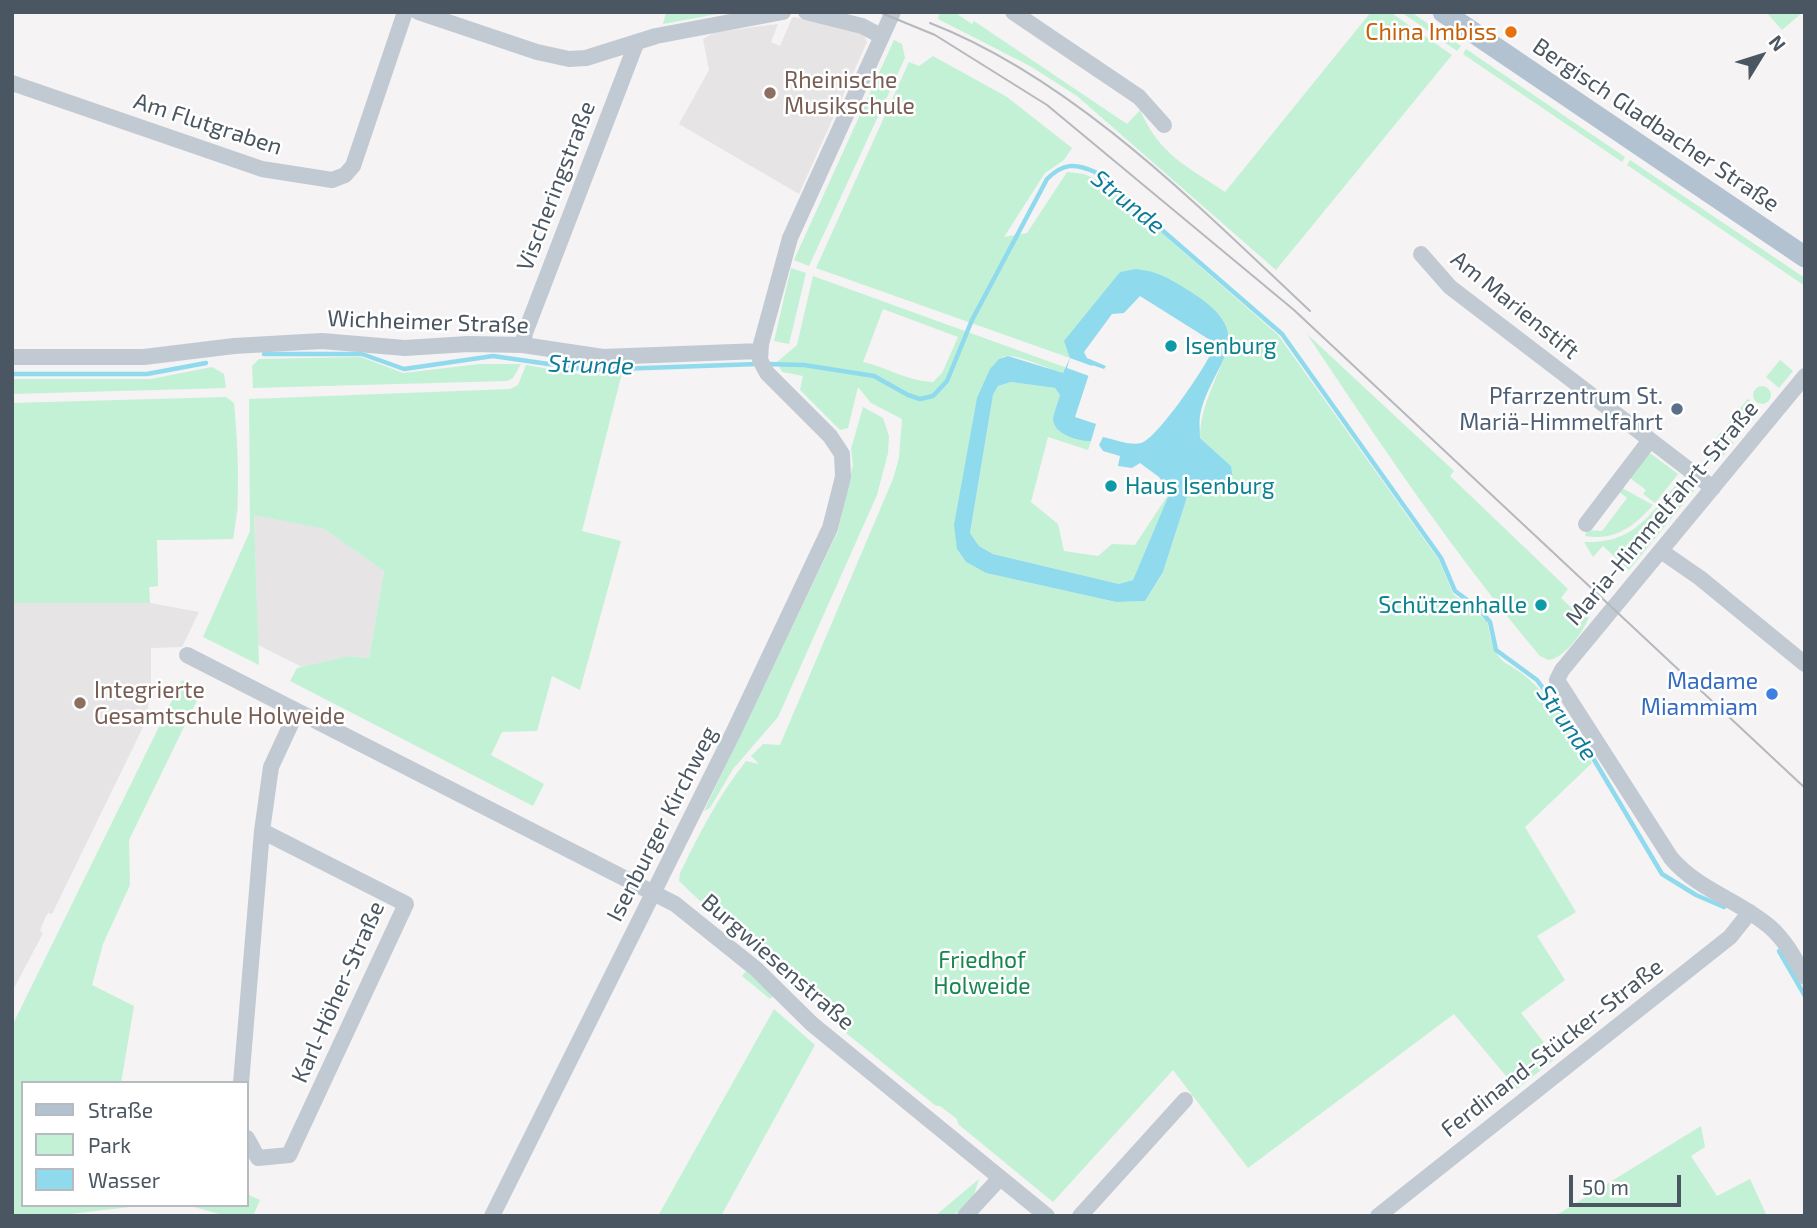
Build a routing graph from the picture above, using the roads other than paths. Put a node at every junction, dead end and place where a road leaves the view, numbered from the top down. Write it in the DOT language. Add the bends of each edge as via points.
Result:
graph roads {
  1 [pos="405,12"];
  2 [pos="418,12"];
  3 [pos="783,12"];
  4 [pos="806,12"];
  5 [pos="893,12"];
  6 [pos="1013,12"];
  7 [pos="1443,12"];
  8 [pos="881,36"];
  9 [pos="639,43"];
  10 [pos="586,58"];
  11 [pos="622,78"];
  12 [pos="12,83"];
  13 [pos="1164,125"];
  14 [pos="1421,254"];
  15 [pos="1805,257"];
  16 [pos="523,345"];
  17 [pos="12,357"];
  18 [pos="761,360"];
  19 [pos="1805,376"];
  20 [pos="1650,440"];
  21 [pos="1713,488"];
  22 [pos="1586,524"];
  23 [pos="1661,551"];
  24 [pos="187,655"];
  25 [pos="1805,664"];
  26 [pos="297,712"];
  27 [pos="262,831"];
  28 [pos="653,892"];
  29 [pos="1750,912"];
  30 [pos="1805,977"];
  31 [pos="241,1081"];
  32 [pos="1185,1100"];
  33 [pos="248,1140"];
  34 [pos="1000,1178"];
  35 [pos="492,1216"];
  36 [pos="965,1216"];
  37 [pos="1047,1216"];
  38 [pos="1080,1216"];
  39 [pos="1378,1216"];
  1 -- 12 [label="street, Am Flutgraben" via="353,166 332,180 262,169"];
  2 -- 10 [label="street" via="555,58"];
  3 -- 9 [label="street"];
  4 -- 8 [label="street" via="862,26"];
  5 -- 8 [label="street"];
  6 -- 13 [label="street" via="1139,97"];
  7 -- 15 [label="main road, Bergisch Gladbacher Straße"];
  8 -- 18 [label="street" via="781,261"];
  9 -- 10 [label="street"];
  9 -- 11 [label="street, Vischeringstraße"];
  10 -- 11 [label="street" via="610,64"];
  11 -- 16 [label="street, Vischeringstraße"];
  14 -- 20 [label="street, Am Marienstift" via="1450,287"];
  16 -- 17 [label="street, Wichheimer Straße" via="405,348 299,342 144,357"];
  16 -- 18 [label="street, Wichheimer Straße" via="603,357"];
  18 -- 28 [label="street, Isenburger Kirchweg" via="837,445 843,477 830,528"];
  19 -- 21 [label="street, Maria-Himmelfahrt-Straße"];
  20 -- 21 [label="street, Am Marienstift"];
  20 -- 22 [label="street"];
  21 -- 23 [label="street, Maria-Himmelfahrt-Straße"];
  23 -- 25 [label="street"];
  23 -- 29 [label="street, Maria-Himmelfahrt-Straße" via="1557,680 1676,864 1693,880"];
  24 -- 26 [label="street, Burgwiesenstraße"];
  26 -- 27 [label="street" via="271,766"];
  26 -- 28 [label="street, Burgwiesenstraße"];
  27 -- 31 [label="street"];
  27 -- 33 [label="street, Karl-Höher-Straße" via="406,905 289,1155 258,1157"];
  28 -- 34 [label="street, Burgwiesenstraße" via="756,969 812,1024"];
  28 -- 35 [label="street, Isenburger Kirchweg"];
  29 -- 30 [label="street" via="1786,945"];
  29 -- 39 [label="street, Ferdinand-Stücker-Straße" via="1730,937"];
  32 -- 38 [label="street"];
  34 -- 36 [label="street"];
  34 -- 37 [label="street, Burgwiesenstraße"];
}
